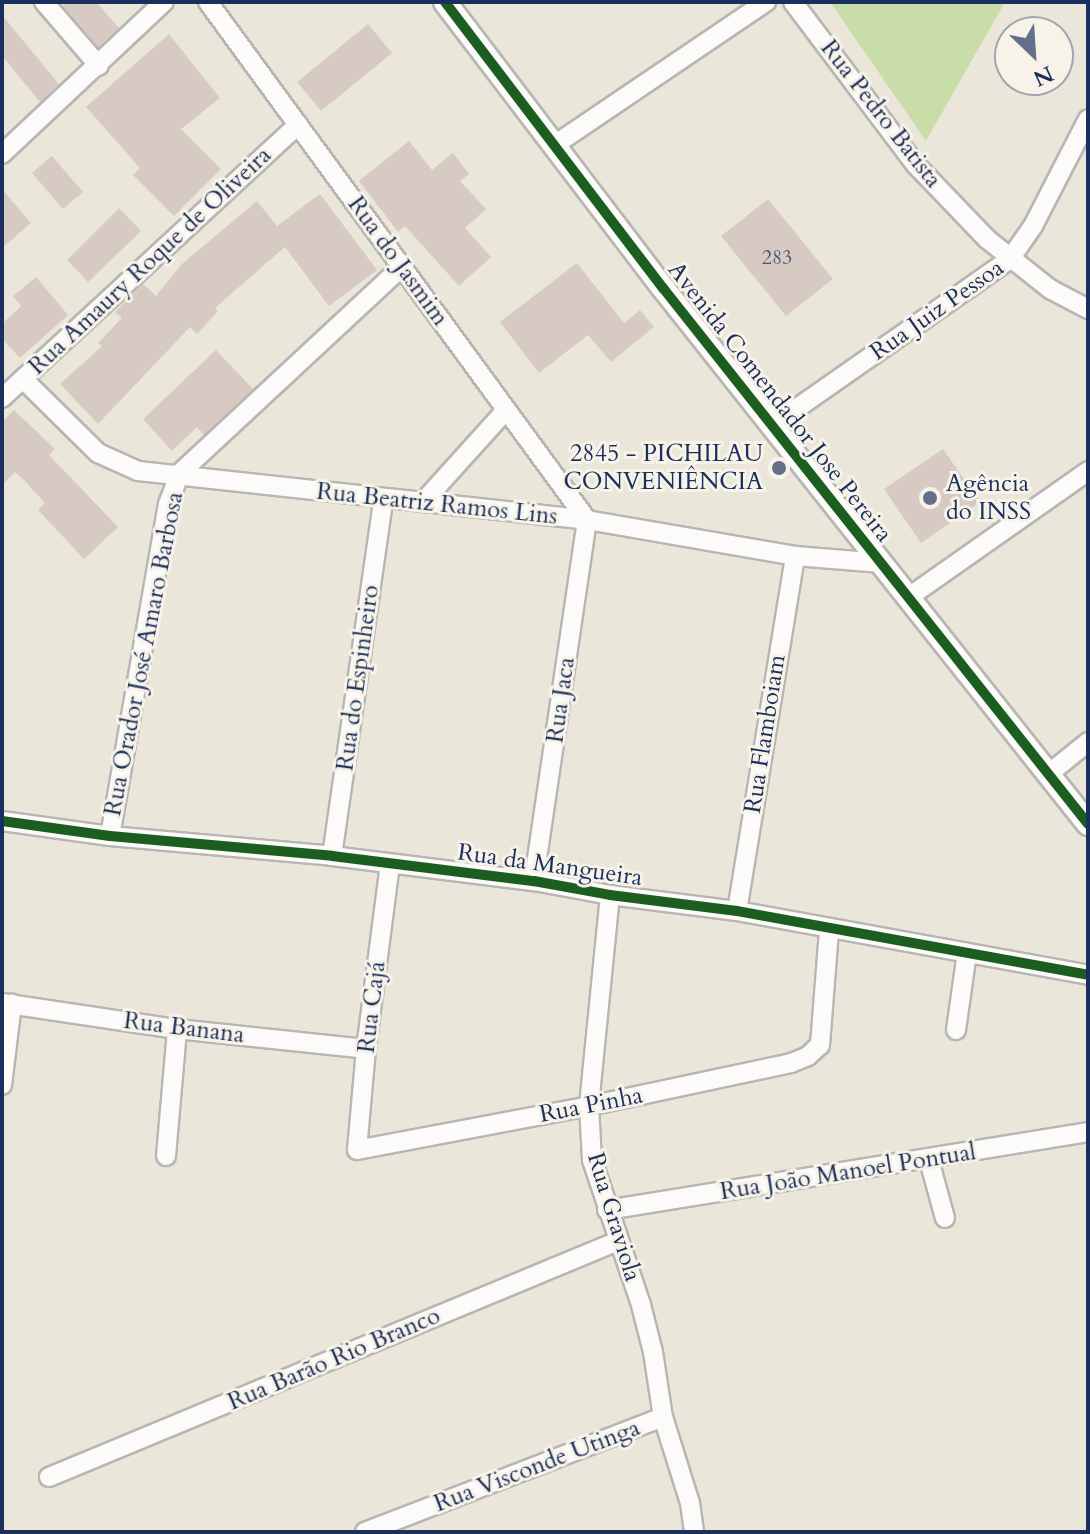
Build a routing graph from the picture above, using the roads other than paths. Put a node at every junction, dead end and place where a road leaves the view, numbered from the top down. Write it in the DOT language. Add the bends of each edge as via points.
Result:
graph roads {
  1 [pos="44,2"];
  2 [pos="164,2"];
  3 [pos="208,2"];
  4 [pos="445,2"];
  5 [pos="766,2"];
  6 [pos="793,2"];
  7 [pos="99,66"];
  8 [pos="1088,119"];
  9 [pos="298,125"];
  10 [pos="556,144"];
  11 [pos="2,154"];
  12 [pos="1010,259"];
  13 [pos="402,267"];
  14 [pos="1088,309"];
  15 [pos="23,379"];
  16 [pos="2,398"];
  17 [pos="506,410"];
  18 [pos="773,425"];
  19 [pos="1088,471"];
  20 [pos="180,473"];
  21 [pos="383,500"];
  22 [pos="423,502"];
  23 [pos="587,520"];
  24 [pos="795,556"];
  25 [pos="882,563"];
  26 [pos="909,597"];
  27 [pos="1088,742"];
  28 [pos="1047,775"];
  29 [pos="2,821"];
  30 [pos="1088,824"];
  31 [pos="110,836"];
  32 [pos="332,856"];
  33 [pos="390,864"];
  34 [pos="534,881"];
  35 [pos="610,895"];
  36 [pos="737,911"];
  37 [pos="829,930"];
  38 [pos="967,953"];
  39 [pos="1088,975"];
  40 [pos="7,1004"];
  41 [pos="177,1029"];
  42 [pos="956,1030"];
  43 [pos="366,1049"];
  44 [pos="2,1085"];
  45 [pos="589,1106"];
  46 [pos="1088,1132"];
  47 [pos="357,1150"];
  48 [pos="166,1156"];
  49 [pos="929,1160"];
  50 [pos="607,1210"];
  51 [pos="945,1218"];
  52 [pos="618,1241"];
  53 [pos="663,1417"];
  54 [pos="49,1477"];
  55 [pos="365,1532"];
  56 [pos="694,1532"];
  1 -- 7 [label="street"];
  2 -- 7 [label="street"];
  3 -- 9 [label="street, Rua do Jasmim"];
  4 -- 10 [label="street, Avenida Comendador Jose Pereira"];
  5 -- 10 [label="street"];
  6 -- 12 [label="street, Rua Pedro Batista" via="916,165"];
  7 -- 11 [label="street"];
  8 -- 12 [label="street, Rua Juiz Pessoa" via="1033,226"];
  9 -- 13 [label="street, Rua do Jasmim"];
  9 -- 15 [label="street, Rua Amaury Roque de Oliveira"];
  10 -- 18 [label="street, Avenida Comendador Jose Pereira"];
  12 -- 14 [label="street, Rua Pedro Batista"];
  12 -- 18 [label="street, Rua Juiz Pessoa"];
  13 -- 17 [label="street, Rua do Jasmim"];
  13 -- 20 [label="street"];
  15 -- 16 [label="street, Rua Amaury Roque de Oliveira"];
  15 -- 20 [label="street, Rua Beatriz Ramos Lins" via="98,453 138,471"];
  17 -- 22 [label="street"];
  17 -- 23 [label="street, Rua do Jasmim"];
  18 -- 25 [label="street, Avenida Comendador Jose Pereira"];
  19 -- 26 [label="street"];
  20 -- 21 [label="street, Rua Beatriz Ramos Lins"];
  20 -- 31 [label="street, Rua Orador José Amaro Barbosa" via="168,504"];
  21 -- 22 [label="street, Rua Beatriz Ramos Lins"];
  21 -- 32 [label="street, Rua do Espinheiro"];
  22 -- 23 [label="street, Rua Beatriz Ramos Lins"];
  23 -- 24 [label="street, Rua Beatriz Ramos Lins"];
  23 -- 34 [label="street, Rua Jaca"];
  24 -- 25 [label="street, Rua Beatriz Ramos Lins"];
  24 -- 36 [label="street, Rua Flamboiam"];
  25 -- 26 [label="street, Avenida Comendador Jose Pereira"];
  26 -- 28 [label="street, Avenida Comendador Jose Pereira"];
  27 -- 28 [label="street"];
  28 -- 30 [label="street, Avenida Comendador Jose Pereira"];
  29 -- 31 [label="street, Rua da Mangueira"];
  31 -- 32 [label="street, Rua da Mangueira"];
  32 -- 33 [label="street, Rua da Mangueira"];
  33 -- 34 [label="street, Rua da Mangueira"];
  33 -- 43 [label="street, Rua Cajá"];
  34 -- 35 [label="street, Rua da Mangueira"];
  35 -- 36 [label="street, Rua da Mangueira"];
  35 -- 45 [label="street, Rua Graviola"];
  36 -- 37 [label="street, Rua da Mangueira"];
  37 -- 38 [label="street, Rua da Mangueira"];
  37 -- 45 [label="street, Rua Pinha" via="820,1045 808,1056"];
  38 -- 39 [label="street, Rua da Mangueira"];
  38 -- 42 [label="street"];
  40 -- 41 [label="street, Rua Banana"];
  40 -- 44 [label="street"];
  41 -- 43 [label="street, Rua Banana"];
  41 -- 48 [label="street"];
  43 -- 47 [label="street, Rua Cajá"];
  45 -- 47 [label="street, Rua Pinha"];
  45 -- 50 [label="street, Rua Graviola" via="592,1160"];
  46 -- 49 [label="street, Rua João Manoel Pontual"];
  49 -- 50 [label="street, Rua João Manoel Pontual"];
  49 -- 51 [label="street"];
  50 -- 52 [label="street, Rua Graviola"];
  52 -- 53 [label="street, Rua Graviola" via="650,1340"];
  52 -- 54 [label="street, Rua Barão Rio Branco"];
  53 -- 55 [label="street, Rua Visconde Utinga"];
  53 -- 56 [label="street, Rua Graviola"];
}
